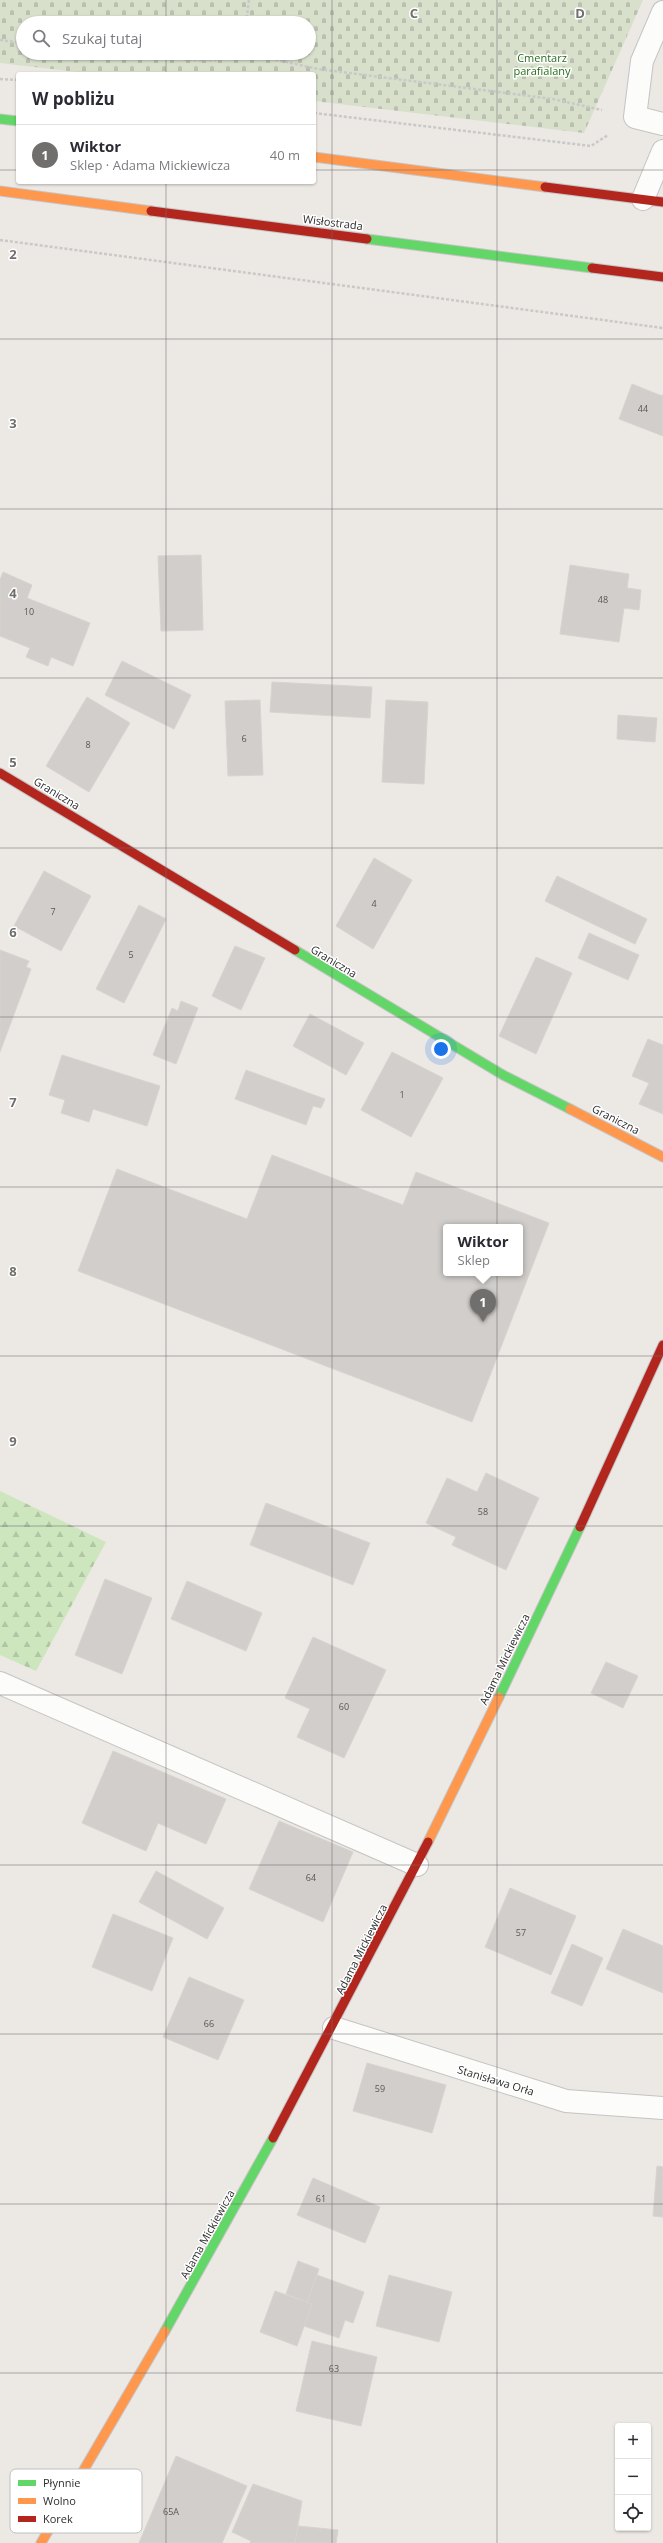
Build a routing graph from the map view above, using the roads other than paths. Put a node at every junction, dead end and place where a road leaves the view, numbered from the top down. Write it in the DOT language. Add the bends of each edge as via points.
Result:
graph roads {
  1 [pos="663,12"];
  2 [pos="0,119"];
  3 [pos="16,121"];
  4 [pos="663,124"];
  5 [pos="663,151"];
  6 [pos="316,157"];
  7 [pos="0,191"];
  8 [pos="653,201"];
  9 [pos="663,277"];
  10 [pos="0,773"];
  11 [pos="663,1157"];
  12 [pos="663,1345"];
  13 [pos="0,1683"];
  14 [pos="417,1865"];
  15 [pos="334,2028"];
  16 [pos="663,2108"];
  17 [pos="85,2469"];
  18 [pos="47,2533"];
  19 [pos="41,2543"];
  1 -- 4 [label="street" via="642,61 636,117"];
  2 -- 3 [label="street"];
  5 -- 8 [label="street"];
  6 -- 8 [label="street"];
  7 -- 9 [label="street, Wisłostrada"];
  10 -- 11 [label="street, Graniczna" via="503,1075"];
  12 -- 14 [label="street, Adama Mickiewicza" via="592,1505"];
  13 -- 14 [label="street"];
  14 -- 15 [label="street, Adama Mickiewicza"];
  15 -- 16 [label="street, Stanisława Orła" via="566,2101"];
  15 -- 17 [label="street, Adama Mickiewicza" via="181,2305"];
  18 -- 19 [label="street, Adama Mickiewicza"];
}
